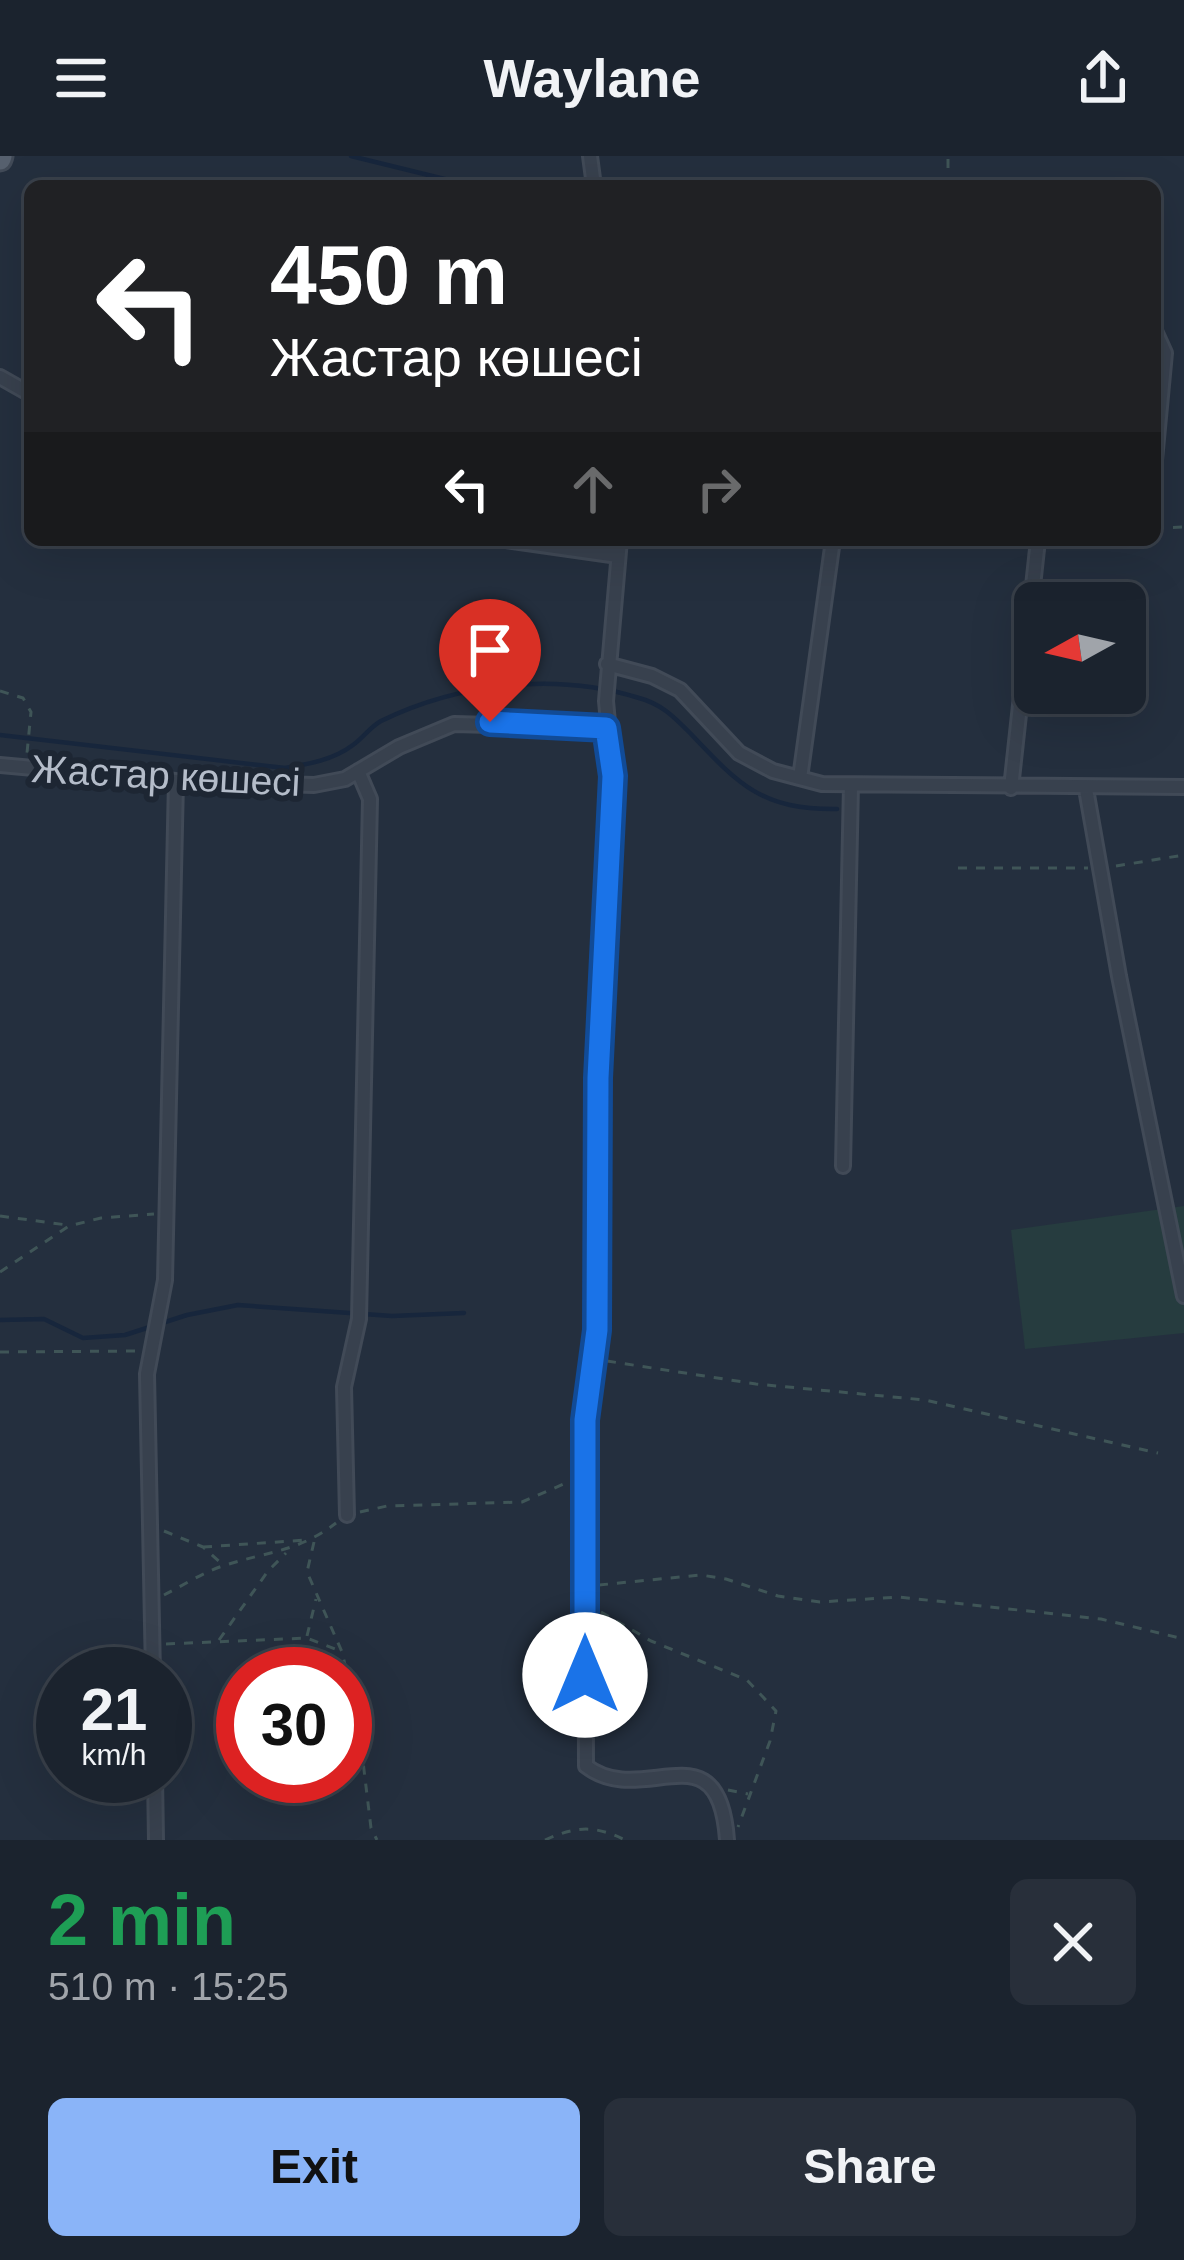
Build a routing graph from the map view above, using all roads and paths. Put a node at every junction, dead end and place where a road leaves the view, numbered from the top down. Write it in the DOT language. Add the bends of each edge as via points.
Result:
graph roads {
  1 [pos="1161,344"];
  2 [pos="1161,396"];
  3 [pos="548,546"];
  4 [pos="619,546"];
  5 [pos="832,546"];
  6 [pos="1036,546"];
  7 [pos="618,556"];
  8 [pos="607,664"];
  9 [pos="0,691"];
  10 [pos="606,728"];
  11 [pos="0,765"];
  12 [pos="26,767"];
  13 [pos="358,771"];
  14 [pos="800,778"];
  15 [pos="176,781"];
  16 [pos="851,785"];
  17 [pos="1184,787"];
  18 [pos="1011,788"];
  19 [pos="1086,789"];
  20 [pos="1184,855"];
  21 [pos="958,868"];
  22 [pos="1100,868"];
  23 [pos="843,1166"];
  24 [pos="167,1210"];
  25 [pos="0,1216"];
  26 [pos="69,1226"];
  27 [pos="0,1272"];
  28 [pos="1184,1296"];
  29 [pos="152,1351"];
  30 [pos="0,1352"];
  31 [pos="593,1359"];
  32 [pos="1158,1453"];
  33 [pos="585,1474"];
  34 [pos="347,1515"];
  35 [pos="150,1526"];
  36 [pos="314,1539"];
  37 [pos="203,1546"];
  38 [pos="288,1551"];
  39 [pos="224,1565"];
  40 [pos="585,1586"];
  41 [pos="317,1595"];
  42 [pos="152,1601"];
  43 [pos="585,1602"];
  44 [pos="307,1638"];
  45 [pos="1184,1639"];
  46 [pos="218,1642"];
  47 [pos="152,1644"];
  48 [pos="152,1647"];
  49 [pos="330,1647"];
  50 [pos="340,1647"];
  51 [pos="714,1786"];
  52 [pos="750,1795"];
  53 [pos="155,1803"];
  54 [pos="368,1803"];
  55 [pos="156,1840"];
  56 [pos="377,1840"];
  57 [pos="545,1840"];
  58 [pos="626,1840"];
  59 [pos="730,1840"];
  1 -- 2 [label="street"];
  3 -- 7 [label="street"];
  4 -- 7 [label="street"];
  5 -- 14 [label="street"];
  6 -- 18 [label="street"];
  7 -- 8 [label="street"];
  8 -- 10 [label="street"];
  8 -- 14 [label="street" via="680,690 739,753"];
  9 -- 12 [label="path" via="22,698 31,712"];
  10 -- 13 [label="street, Жастар көшесі" via="454,724"];
  10 -- 31 [label="street" via="613,776"];
  11 -- 12 [label="street, Жастар көшесі"];
  12 -- 15 [label="street, Жастар көшесі"];
  13 -- 15 [label="street, Жастар көшесі" via="314,785"];
  13 -- 34 [label="street" via="370,799 359,1319 344,1388"];
  14 -- 16 [label="street"];
  15 -- 24 [label="street"];
  16 -- 18 [label="street"];
  16 -- 23 [label="street"];
  17 -- 19 [label="street"];
  18 -- 19 [label="street"];
  19 -- 22 [label="street"];
  20 -- 22 [label="path"];
  21 -- 22 [label="path"];
  22 -- 28 [label="street"];
  24 -- 26 [label="path"];
  24 -- 29 [label="street"];
  25 -- 26 [label="path"];
  26 -- 27 [label="path"];
  29 -- 30 [label="path"];
  29 -- 35 [label="street"];
  31 -- 32 [label="path" via="925,1400"];
  31 -- 33 [label="street"];
  33 -- 34 [label="path" via="522,1502 387,1506"];
  33 -- 40 [label="street"];
  34 -- 36 [label="path"];
  35 -- 37 [label="path"];
  35 -- 42 [label="street"];
  36 -- 37 [label="path"];
  36 -- 38 [label="path"];
  36 -- 41 [label="path" via="307,1572"];
  37 -- 39 [label="path"];
  38 -- 39 [label="path"];
  38 -- 46 [label="path"];
  39 -- 42 [label="path"];
  40 -- 43 [label="street"];
  40 -- 45 [label="path" via="701,1576 820,1602 921,1600 1101,1619"];
  41 -- 44 [label="path"];
  41 -- 50 [label="path"];
  42 -- 47 [label="street"];
  43 -- 51 [label="street" via="586,1766 602,1779 699,1777"];
  43 -- 52 [label="path" via="650,1641 747,1680 776,1711"];
  44 -- 46 [label="path"];
  44 -- 49 [label="path"];
  46 -- 47 [label="path"];
  47 -- 48 [label="street"];
  51 -- 52 [label="path"];
  51 -- 59 [label="street"];
  52 -- 59 [label="path"];
  53 -- 55 [label="street"];
  54 -- 56 [label="path"];
  57 -- 58 [label="path" via="599,1827"];
}
